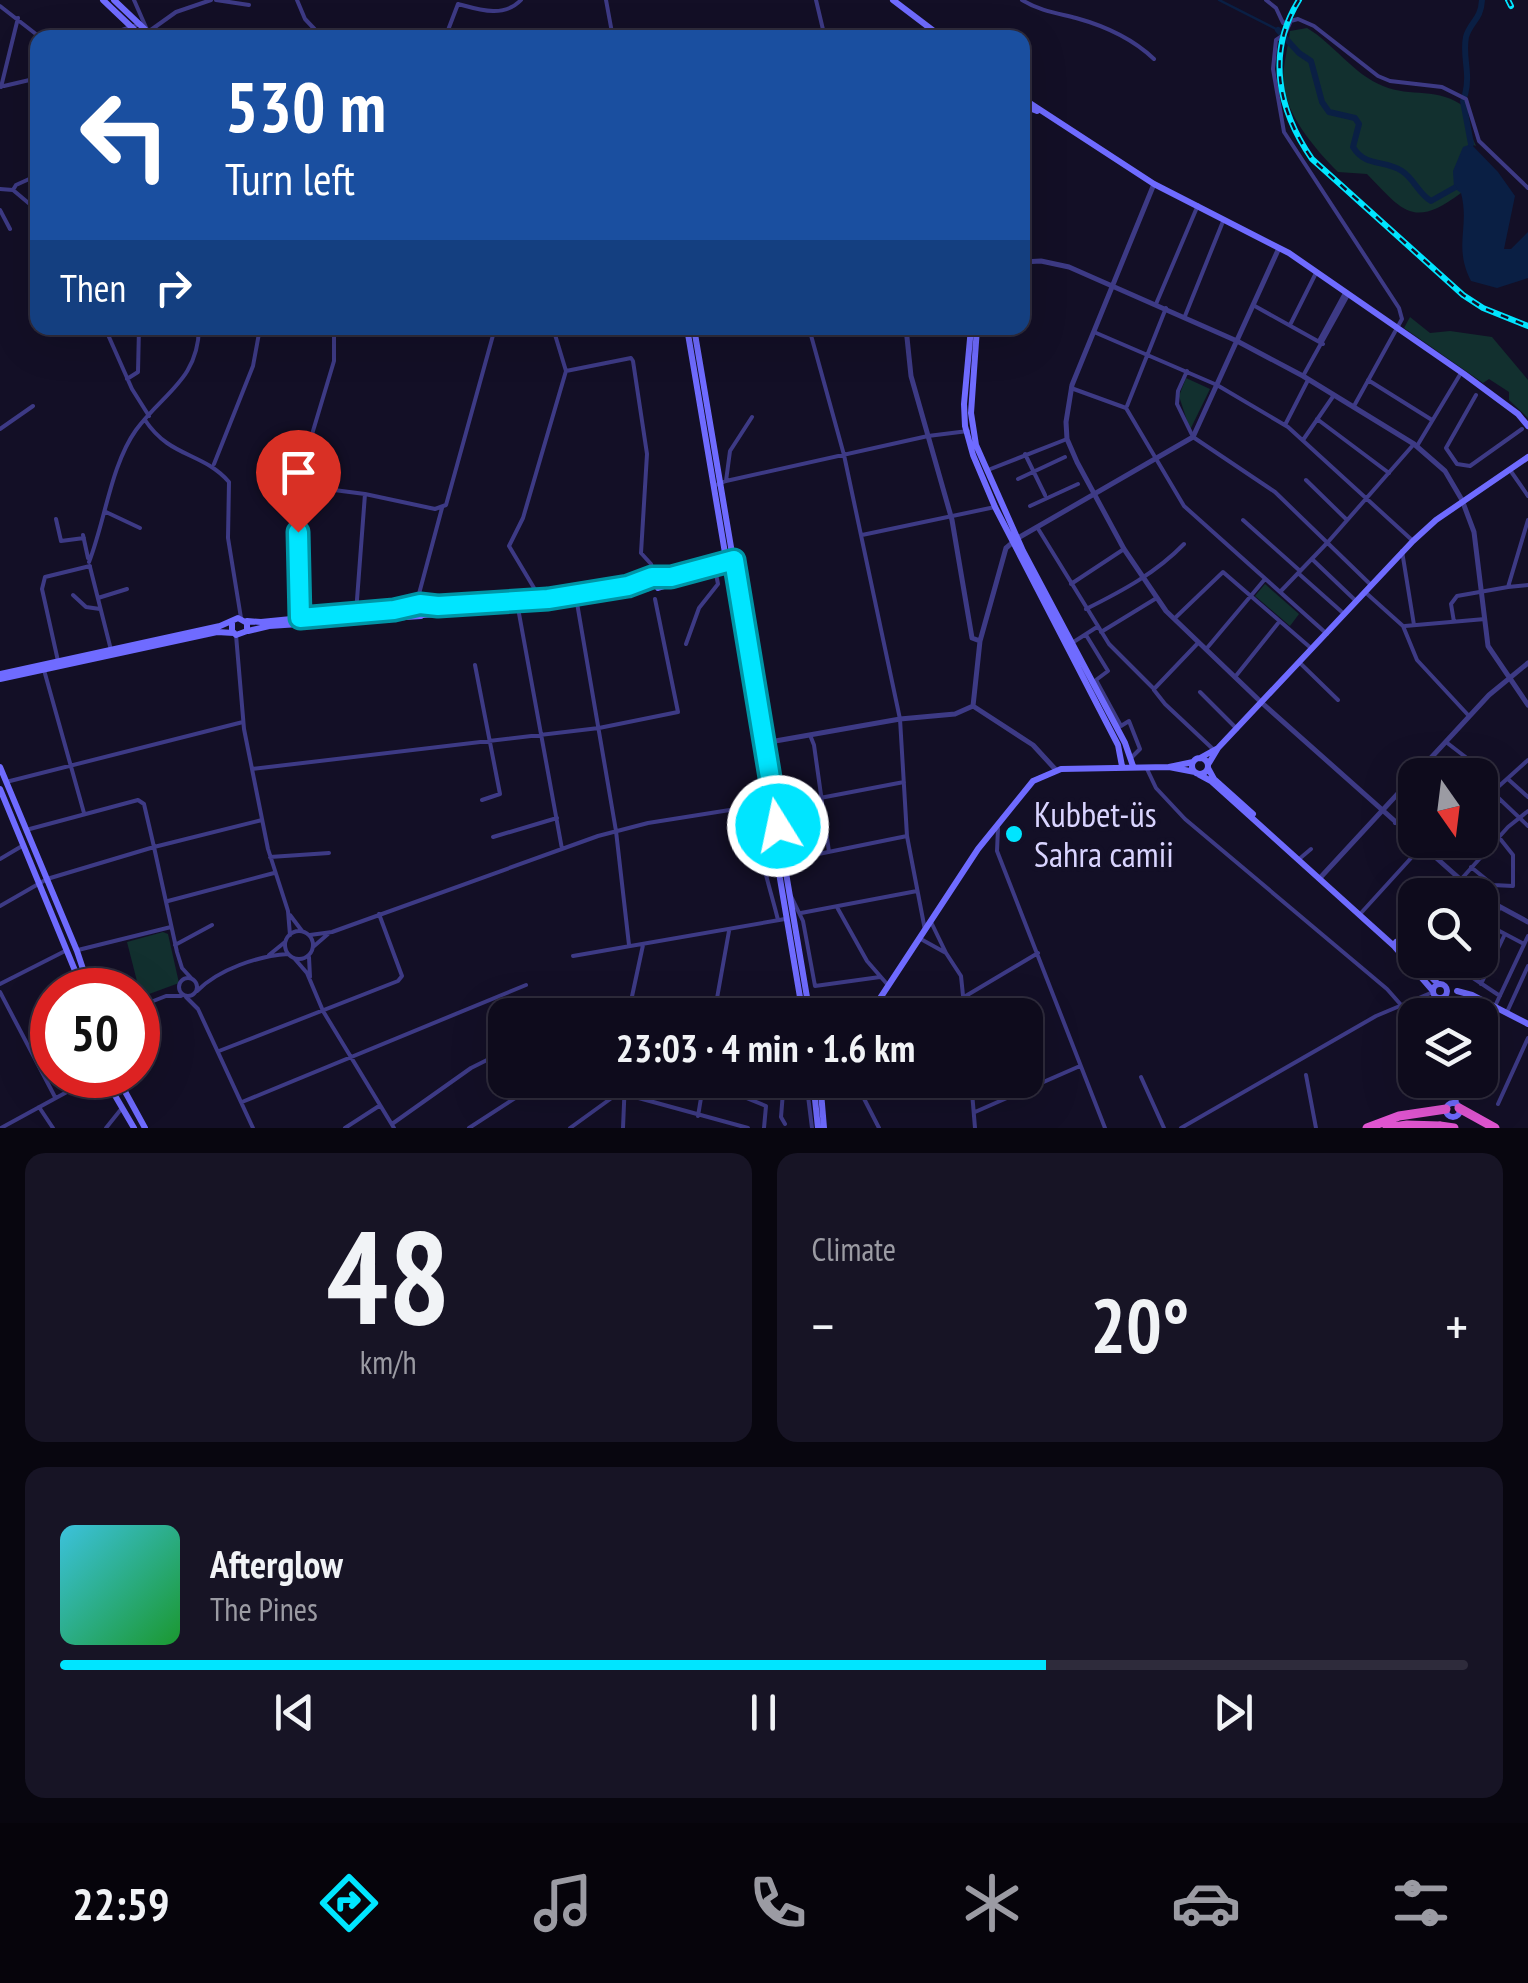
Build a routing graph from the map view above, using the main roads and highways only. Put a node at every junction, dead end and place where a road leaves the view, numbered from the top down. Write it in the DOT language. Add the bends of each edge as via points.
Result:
graph roads {
  1 [pos="103,0"];
  2 [pos="114,0"];
  3 [pos="893,0"];
  4 [pos="136,26"];
  5 [pos="141,30"];
  6 [pos="932,30"];
  7 [pos="1030,103"];
  8 [pos="1030,108"];
  9 [pos="1048,115"];
  10 [pos="692,335"];
  11 [pos="974,335"];
  12 [pos="1525,427"];
  13 [pos="970,430"];
  14 [pos="1528,457"];
  15 [pos="1015,540"];
  16 [pos="731,564"];
  17 [pos="653,582"];
  18 [pos="420,609"];
  19 [pos="243,619"];
  20 [pos="232,622"];
  21 [pos="240,633"];
  22 [pos="0,676"];
  23 [pos="1216,749"];
  24 [pos="1196,760"];
  25 [pos="1132,762"];
  26 [pos="1122,766"];
  27 [pos="1208,766"];
  28 [pos="0,767"];
  29 [pos="1168,767"];
  30 [pos="1197,773"];
  31 [pos="0,788"];
  32 [pos="1299,859"];
  33 [pos="43,880"];
  34 [pos="78,968"];
  35 [pos="1439,991"];
  36 [pos="803,998"];
  37 [pos="805,998"];
  38 [pos="879,998"];
  39 [pos="1440,998"];
  40 [pos="1527,1022"];
  41 [pos="116,1098"];
  42 [pos="129,1098"];
  43 [pos="819,1098"];
  44 [pos="1451,1115"];
  45 [pos="134,1128"];
  46 [pos="145,1128"];
  47 [pos="818,1128"];
  48 [pos="1367,1128"];
  49 [pos="1388,1128"];
  50 [pos="1495,1128"];
  1 -- 4 [label="main road"];
  2 -- 4 [label="main road"];
  3 -- 6 [label="main road"];
  4 -- 5 [label="main road"];
  7 -- 9 [label="main road"];
  8 -- 9 [label="main road"];
  9 -- 12 [label="main road" via="1154,184 1316,272 1518,414"];
  10 -- 16 [label="main road"];
  11 -- 13 [label="main road"];
  13 -- 15 [label="main road"];
  13 -- 15 [label="main road" via="995,507"];
  14 -- 23 [label="main road" via="1412,541"];
  15 -- 25 [label="main road"];
  15 -- 26 [label="main road" via="1118,744"];
  16 -- 17 [label="main road"];
  16 -- 36 [label="main road"];
  16 -- 37 [label="main road"];
  17 -- 18 [label="main road" via="542,600"];
  17 -- 18 [label="main road" via="563,603"];
  18 -- 19 [label="main road"];
  18 -- 21 [label="main road"];
  19 -- 20 [label="main road"];
  19 -- 21 [label="main road"];
  20 -- 21 [label="main road"];
  20 -- 22 [label="main road"];
  21 -- 22 [label="main road" via="217,632"];
  23 -- 24 [label="main road"];
  23 -- 27 [label="main road"];
  24 -- 27 [label="main road"];
  24 -- 29 [label="main road"];
  24 -- 30 [label="main road"];
  25 -- 26 [label="main road"];
  25 -- 29 [label="main road"];
  26 -- 38 [label="main road" via="1056,770 1034,781"];
  27 -- 30 [label="main road"];
  27 -- 32 [label="main road"];
  28 -- 33 [label="main road"];
  29 -- 30 [label="main road"];
  30 -- 32 [label="main road"];
  31 -- 33 [label="main road"];
  32 -- 35 [label="main road"];
  33 -- 34 [label="main road"];
  35 -- 39 [label="main road"];
  35 -- 40 [label="main road" via="1457,991"];
  41 -- 45 [label="main road"];
  42 -- 46 [label="main road"];
  43 -- 47 [label="main road"];
  44 -- 48 [label="highway" via="1398,1116"];
  44 -- 49 [label="highway"];
  44 -- 50 [label="highway"];
}
